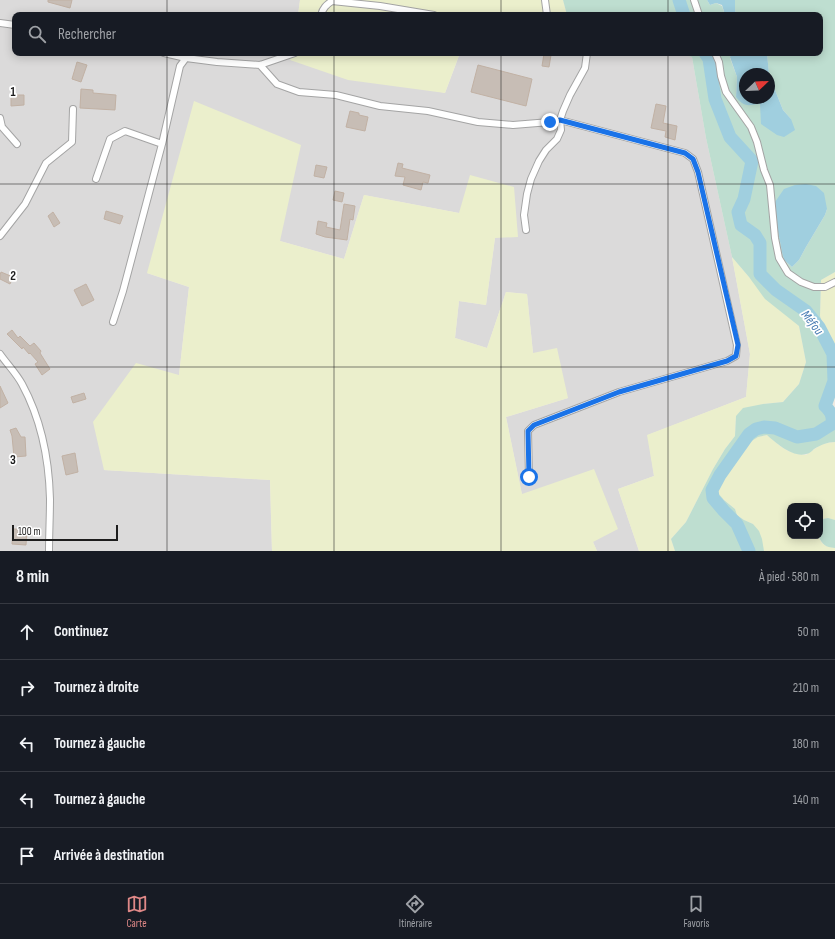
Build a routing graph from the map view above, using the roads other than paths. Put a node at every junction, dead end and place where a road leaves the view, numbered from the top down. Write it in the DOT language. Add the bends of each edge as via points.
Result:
graph roads {
  1 [pos="545,0"];
  2 [pos="694,0"];
  3 [pos="322,12"];
  4 [pos="416,12"];
  5 [pos="547,12"];
  6 [pos="698,12"];
  7 [pos="0,23"];
  8 [pos="12,24"];
  9 [pos="177,56"];
  10 [pos="286,56"];
  11 [pos="587,56"];
  12 [pos="716,56"];
  13 [pos="186,58"];
  14 [pos="260,65"];
  15 [pos="73,109"];
  16 [pos="0,118"];
  17 [pos="560,120"];
  18 [pos="18,144"];
  19 [pos="162,144"];
  20 [pos="96,179"];
  21 [pos="526,230"];
  22 [pos="0,236"];
  23 [pos="835,282"];
  24 [pos="113,322"];
  25 [pos="0,354"];
  26 [pos="529,477"];
  27 [pos="49,551"];
  1 -- 5 [label="street"];
  2 -- 6 [label="street"];
  3 -- 4 [label="street" via="332,1"];
  7 -- 8 [label="street"];
  9 -- 13 [label="street"];
  10 -- 14 [label="street"];
  11 -- 17 [label="street" via="586,68 570,94"];
  12 -- 23 [label="street" via="726,92 751,127 757,142 770,185 778,258 788,274 801,282 814,287 825,287"];
  13 -- 14 [label="street"];
  13 -- 19 [label="street" via="180,66"];
  14 -- 17 [label="street" via="278,84 299,92 336,96 380,106 428,111 478,122 513,124"];
  15 -- 22 [label="street" via="72,142 46,163 25,204"];
  16 -- 18 [label="street" via="2,127"];
  17 -- 21 [label="street" via="561,130 557,139 546,150 531,179 524,214"];
  17 -- 26 [label="street" via="685,153 693,159 738,345 736,356 727,361 619,392 534,425 528,431"];
  19 -- 20 [label="street" via="125,132 110,139"];
  19 -- 24 [label="street"];
  25 -- 27 [label="street" via="21,384 34,411 41,434 48,468"];
}
